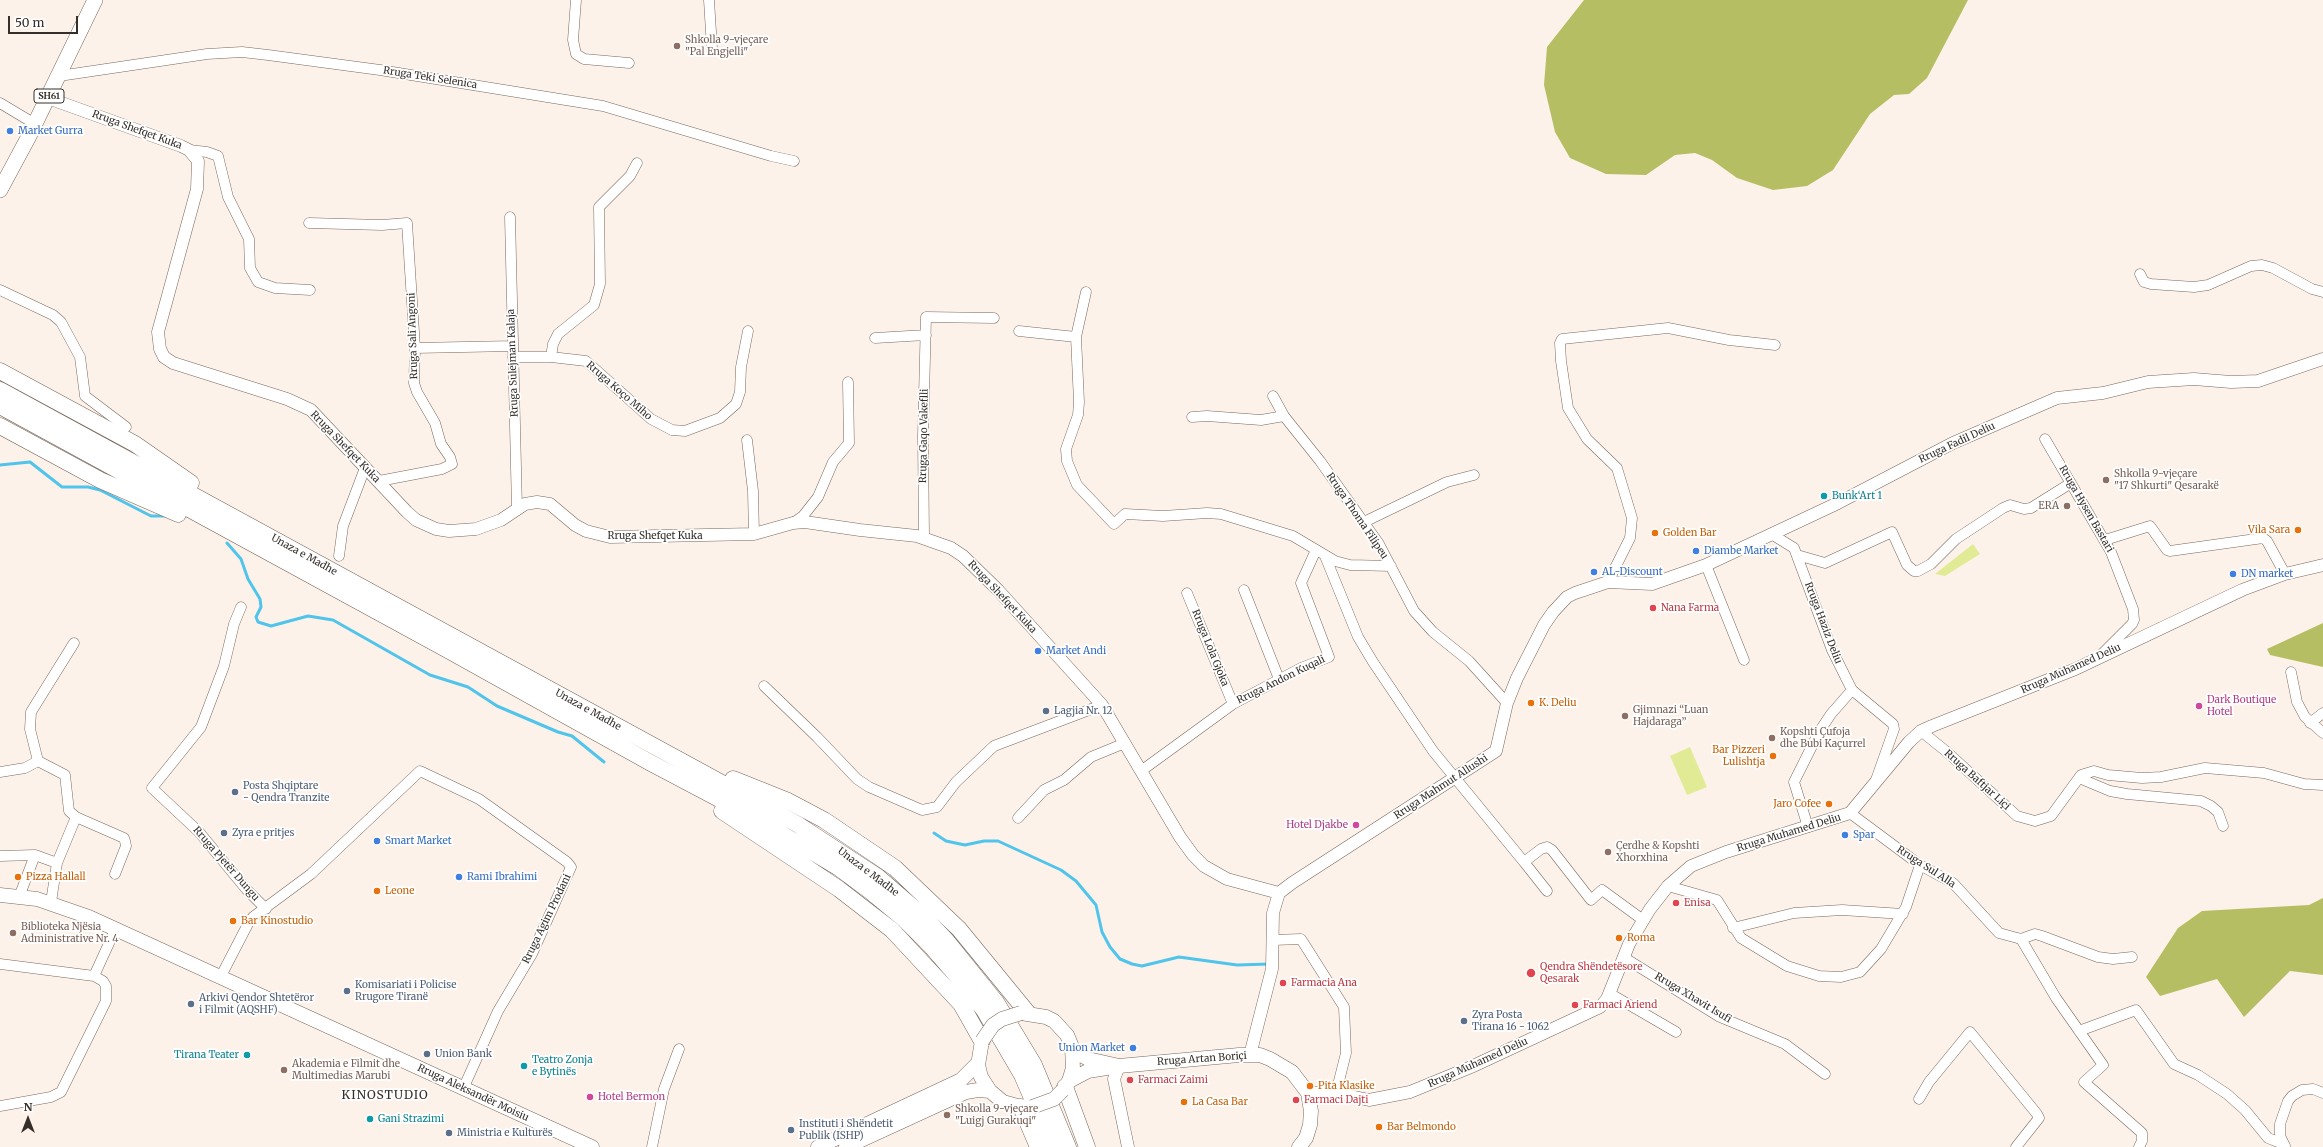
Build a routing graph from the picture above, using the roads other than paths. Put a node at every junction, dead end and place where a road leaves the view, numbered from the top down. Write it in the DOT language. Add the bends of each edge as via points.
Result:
graph roads {
  1 [pos="95,0"];
  2 [pos="576,0"];
  3 [pos="709,0"];
  4 [pos="712,48"];
  5 [pos="629,63"];
  6 [pos="59,76"];
  7 [pos="48,98"];
  8 [pos="0,102"];
  9 [pos="35,124"];
  10 [pos="189,150"];
  11 [pos="794,161"];
  12 [pos="637,163"];
  13 [pos="0,190"];
  14 [pos="510,217"];
  15 [pos="309,222"];
  16 [pos="2140,274"];
  17 [pos="0,290"];
  18 [pos="310,290"];
  19 [pos="1086,292"];
  20 [pos="2323,292"];
  21 [pos="994,318"];
  22 [pos="1019,330"];
  23 [pos="748,331"];
  24 [pos="926,336"];
  25 [pos="1076,337"];
  26 [pos="875,338"];
  27 [pos="1775,345"];
  28 [pos="512,346"];
  29 [pos="415,348"];
  30 [pos="513,356"];
  31 [pos="551,357"];
  32 [pos="2323,359"];
  33 [pos="0,371"];
  34 [pos="848,382"];
  35 [pos="0,390"];
  36 [pos="1273,396"];
  37 [pos="0,406"];
  38 [pos="1284,416"];
  39 [pos="1192,418"];
  40 [pos="0,426"];
  41 [pos="126,427"];
  42 [pos="2045,439"];
  43 [pos="747,440"];
  44 [pos="366,468"];
  45 [pos="1474,475"];
  46 [pos="379,481"];
  47 [pos="2071,483"];
  48 [pos="517,510"];
  49 [pos="1364,522"];
  50 [pos="793,523"];
  51 [pos="754,534"];
  52 [pos="1773,535"];
  53 [pos="924,537"];
  54 [pos="2105,540"];
  55 [pos="1316,550"];
  56 [pos="1797,555"];
  57 [pos="338,556"];
  58 [pos="1325,556"];
  59 [pos="1706,565"];
  60 [pos="2323,565"];
  61 [pos="1391,566"];
  62 [pos="2285,574"];
  63 [pos="1608,582"];
  64 [pos="1244,590"];
  65 [pos="1187,593"];
  66 [pos="241,607"];
  67 [pos="430,632"];
  68 [pos="74,643"];
  69 [pos="2097,659"];
  70 [pos="1744,660"];
  71 [pos="2291,672"];
  72 [pos="1279,679"];
  73 [pos="764,686"];
  74 [pos="1852,690"];
  75 [pos="1507,703"];
  76 [pos="1232,704"];
  77 [pos="1102,705"];
  78 [pos="2323,713"];
  79 [pos="2310,723"];
  80 [pos="1921,731"];
  81 [pos="2323,733"];
  82 [pos="1125,743"];
  83 [pos="661,750"];
  84 [pos="38,761"];
  85 [pos="651,763"];
  86 [pos="1141,771"];
  87 [pos="0,772"];
  88 [pos="1454,778"];
  89 [pos="2079,778"];
  90 [pos="1875,782"];
  91 [pos="2323,785"];
  92 [pos="1850,814"];
  93 [pos="76,817"];
  94 [pos="1018,818"];
  95 [pos="2223,826"];
  96 [pos="1808,827"];
  97 [pos="35,855"];
  98 [pos="0,856"];
  99 [pos="1524,862"];
  100 [pos="56,863"];
  101 [pos="1920,865"];
  102 [pos="115,874"];
  103 [pos="1668,886"];
  104 [pos="1547,891"];
  105 [pos="1279,894"];
  106 [pos="0,895"];
  107 [pos="19,897"];
  108 [pos="51,902"];
  109 [pos="0,903"];
  110 [pos="266,909"];
  111 [pos="1903,914"];
  112 [pos="1643,920"];
  113 [pos="1733,928"];
  114 [pos="115,932"];
  115 [pos="2021,939"];
  116 [pos="1273,940"];
  117 [pos="1623,957"];
  118 [pos="2132,957"];
  119 [pos="0,964"];
  120 [pos="94,976"];
  121 [pos="221,976"];
  122 [pos="1609,993"];
  123 [pos="1024,1012"];
  124 [pos="2079,1031"];
  125 [pos="1676,1032"];
  126 [pos="982,1041"];
  127 [pos="679,1049"];
  128 [pos="1072,1050"];
  129 [pos="1250,1055"];
  130 [pos="978,1063"];
  131 [pos="1124,1066"];
  132 [pos="1825,1074"];
  133 [pos="1066,1086"];
  134 [pos="463,1089"];
  135 [pos="990,1091"];
  136 [pos="1308,1093"];
  137 [pos="1336,1093"];
  138 [pos="2323,1093"];
  139 [pos="1919,1099"];
  140 [pos="0,1106"];
  141 [pos="1021,1107"];
  142 [pos="2285,1146"];
  143 [pos="571,1147"];
  144 [pos="592,1147"];
  145 [pos="652,1147"];
  146 [pos="818,1147"];
  147 [pos="846,1147"];
  148 [pos="1038,1147"];
  149 [pos="1053,1147"];
  150 [pos="1068,1147"];
  151 [pos="1087,1147"];
  152 [pos="1128,1147"];
  153 [pos="1299,1147"];
  154 [pos="2016,1147"];
  155 [pos="2139,1147"];
  1 -- 6 [label="main road, SH61"];
  2 -- 5 [label="street" via="573,40 576,54 584,58"];
  3 -- 4 [label="street"];
  6 -- 7 [label="main road, SH61"];
  6 -- 11 [label="street, Rruga Teki Selenica" via="207,54 242,52 268,55 603,106 776,158"];
  7 -- 9 [label="main road, SH61"];
  7 -- 10 [label="street, Rruga Shefqet Kuka"];
  8 -- 9 [label="street"];
  9 -- 13 [label="main road, SH61"];
  10 -- 18 [label="street" via="218,156 228,197 249,240 250,268 258,282 275,288"];
  10 -- 44 [label="street, Rruga Shefqet Kuka" via="198,161 197,189 160,322 157,342 164,357 189,370 271,394 311,410"];
  12 -- 31 [label="street" via="630,176 599,207 600,284 594,305 558,334"];
  14 -- 28 [label="street, Rruga Sulejman Kalaja"];
  15 -- 29 [label="street, Rruga Sali Angoni" via="382,225 407,223"];
  16 -- 20 [label="street" via="2144,282 2151,284 2194,287 2208,285 2251,266 2262,266 2273,268 2312,289"];
  17 -- 41 [label="street" via="54,315 61,322 80,357 85,396"];
  19 -- 25 [label="street"];
  21 -- 24 [label="street, Rruga Gaqo Vakeflli" via="926,317"];
  22 -- 25 [label="street"];
  23 -- 31 [label="street, Rruga Koço Miho" via="741,367 740,392 736,404 720,418 685,431 672,430 651,419 586,361"];
  24 -- 26 [label="street"];
  24 -- 53 [label="street, Rruga Gaqo Vakeflli" via="923,436"];
  25 -- 55 [label="street" via="1079,402 1078,415 1066,449 1067,461 1077,485 1114,524 1126,514 1221,514 1293,536"];
  27 -- 63 [label="street" via="1729,340 1668,328 1562,339 1561,361 1568,408 1587,439 1617,468 1632,518 1630,538"];
  28 -- 29 [label="street"];
  28 -- 30 [label="street, Rruga Sulejman Kalaja"];
  29 -- 46 [label="street, Rruga Sali Angoni" via="415,388 435,423 441,444 452,464 442,469"];
  30 -- 31 [label="street, Rruga Koço Miho"];
  30 -- 48 [label="street, Rruga Sulejman Kalaja"];
  32 -- 52 [label="street, Rruga Fadil Deliu" via="2258,381 2194,379 2148,382 2103,393 2052,400 1953,442"];
  33 -- 67 [label="highway" via="134,444 208,494 421,612"];
  34 -- 50 [label="street" via="849,443 833,462 818,497 803,516"];
  35 -- 67 [label="highway, Unaza e Madhe"];
  36 -- 38 [label="street, Rruga Thoma Filipeu"];
  37 -- 67 [label="highway, Unaza e Madhe"];
  38 -- 39 [label="street" via="1261,420 1208,416"];
  38 -- 49 [label="street, Rruga Thoma Filipeu"];
  40 -- 67 [label="highway" via="112,486 195,522 411,638"];
  42 -- 47 [label="street, Rruga Hysen Bastari"];
  43 -- 51 [label="street" via="754,491"];
  44 -- 46 [label="street, Rruga Shefqet Kuka"];
  44 -- 57 [label="street" via="343,526"];
  45 -- 49 [label="street" via="1447,482"];
  46 -- 48 [label="street, Rruga Shefqet Kuka" via="416,520 436,529 476,529 501,520"];
  47 -- 54 [label="street, Rruga Hysen Bastari"];
  47 -- 56 [label="street" via="2032,508 2024,509 2010,505 2003,508 1956,540 1930,564 1918,571 1914,571 1907,564 1892,532 1825,563"];
  48 -- 51 [label="street, Rruga Shefqet Kuka" via="532,502 550,504 575,525 595,534 610,537"];
  49 -- 61 [label="street, Rruga Thoma Filipeu"];
  50 -- 51 [label="street, Rruga Shefqet Kuka"];
  50 -- 53 [label="street, Rruga Shefqet Kuka" via="819,523"];
  52 -- 56 [label="street, Rruga Haziz Deliu" via="1790,544"];
  52 -- 59 [label="street, Rruga Fadil Deliu"];
  53 -- 77 [label="street, Rruga Shefqet Kuka" via="951,548 980,572"];
  54 -- 62 [label="street" via="2150,526 2170,551 2263,538"];
  54 -- 69 [label="street, Rruga Hysen Bastari" via="2133,609 2134,620 2120,638"];
  55 -- 58 [label="street"];
  55 -- 72 [label="street, Rruga Andon Kuqali" via="1301,583 1329,657"];
  56 -- 74 [label="street, Rruga Haziz Deliu" via="1832,650"];
  58 -- 61 [label="street" via="1350,565"];
  58 -- 88 [label="street" via="1358,637 1418,730"];
  59 -- 63 [label="street, Rruga Fadil Deliu" via="1652,584"];
  59 -- 70 [label="street"];
  60 -- 62 [label="street, Rruga Muhamed Deliu"];
  61 -- 75 [label="street, Rruga Thoma Filipeu" via="1414,611 1423,622 1469,660"];
  62 -- 69 [label="street, Rruga Muhamed Deliu" via="2242,590"];
  63 -- 75 [label="street, Rruga Mahmut Allushi" via="1575,593 1559,604 1544,625"];
  64 -- 72 [label="street"];
  65 -- 76 [label="street, Rruga Lola Gjoka"];
  66 -- 110 [label="street, Rruga Pjetër Dungu" via="234,624 224,666 201,726 152,788 200,832 247,890"];
  67 -- 83 [label="highway, Unaza e Madhe"];
  67 -- 85 [label="highway, Unaza e Madhe"];
  68 -- 84 [label="street" via="31,712 30,724"];
  69 -- 80 [label="street, Rruga Muhamed Deliu"];
  71 -- 79 [label="street" via="2297,702"];
  72 -- 76 [label="street, Rruga Andon Kuqali"];
  73 -- 77 [label="street" via="856,779 922,810 937,807 956,782 985,752 1004,740"];
  74 -- 90 [label="street" via="1889,720 1894,729"];
  74 -- 96 [label="street" via="1830,714 1794,782"];
  75 -- 88 [label="street, Rruga Mahmut Allushi" via="1496,751"];
  76 -- 86 [label="street, Rruga Andon Kuqali"];
  77 -- 82 [label="street, Rruga Shefqet Kuka"];
  78 -- 79 [label="street"];
  79 -- 81 [label="street"];
  80 -- 89 [label="street, Rruga Baftjar Liçi" via="2006,808 2026,820 2044,820 2051,816"];
  80 -- 90 [label="street, Rruga Muhamed Deliu" via="1897,754"];
  82 -- 86 [label="street, Rruga Shefqet Kuka"];
  82 -- 94 [label="street" via="1091,757 1064,780 1044,790"];
  83 -- 123 [label="highway" via="788,801 860,843 916,886 959,929"];
  83 -- 150 [label="highway, Unaza e Madhe" via="820,837 878,877 923,916 957,952 996,1002 1034,1065 1055,1110"];
  84 -- 87 [label="street" via="25,768"];
  84 -- 93 [label="street" via="65,775 66,804 68,810"];
  85 -- 126 [label="highway" via="839,889 892,930 961,1004"];
  85 -- 149 [label="highway, Unaza e Madhe" via="790,837 839,868 870,891 930,945 963,983 1005,1045 1029,1089"];
  86 -- 105 [label="street, Rruga Shefqet Kuka" via="1180,837 1204,866 1227,879"];
  88 -- 99 [label="street"];
  88 -- 105 [label="street, Rruga Mahmut Allushi"];
  89 -- 91 [label="street" via="2084,773 2094,771 2142,778 2206,768 2264,773 2304,784"];
  89 -- 95 [label="street" via="2102,788 2127,794 2201,801 2218,812"];
  90 -- 92 [label="street, Rruga Muhamed Deliu"];
  92 -- 96 [label="street, Rruga Muhamed Deliu"];
  92 -- 101 [label="street, Rruga Sul Alla"];
  93 -- 100 [label="street"];
  93 -- 102 [label="street" via="124,838 126,846"];
  96 -- 103 [label="street, Rruga Muhamed Deliu" via="1726,852 1691,866"];
  97 -- 98 [label="street"];
  97 -- 100 [label="street"];
  97 -- 107 [label="street"];
  99 -- 104 [label="street"];
  99 -- 112 [label="street" via="1547,847 1591,900 1602,890"];
  100 -- 108 [label="street"];
  101 -- 111 [label="street"];
  101 -- 115 [label="street, Rruga Sul Alla" via="1953,883 2000,933"];
  103 -- 112 [label="street, Rruga Muhamed Deliu"];
  103 -- 113 [label="street" via="1717,900 1724,908"];
  105 -- 116 [label="street" via="1273,913"];
  106 -- 107 [label="main road, Rruga Aleksandër Moisiu"];
  107 -- 108 [label="main road, Rruga Aleksandër Moisiu"];
  108 -- 114 [label="main road, Rruga Aleksandër Moisiu"];
  109 -- 114 [label="main road, Rruga Aleksandër Moisiu" via="43,908"];
  110 -- 121 [label="street, Rruga Pjetër Dungu" via="249,922"];
  110 -- 134 [label="street, Rruga Agim Prodani" via="316,869 420,771 479,799 567,862 571,868 532,954 498,1011"];
  111 -- 113 [label="street" via="1842,910 1794,913"];
  111 -- 113 [label="street" via="1871,962 1860,972 1841,977 1819,976 1788,966 1741,938"];
  112 -- 117 [label="street, Rruga Muhamed Deliu"];
  114 -- 120 [label="street"];
  114 -- 121 [label="main road, Rruga Aleksandër Moisiu"];
  114 -- 143 [label="main road, Rruga Aleksandër Moisiu"];
  115 -- 118 [label="street, Rruga Sul Alla" via="2035,934 2098,957"];
  115 -- 124 [label="street"];
  116 -- 129 [label="street" via="1272,969"];
  116 -- 137 [label="street" via="1301,939 1344,1007 1346,1053"];
  117 -- 122 [label="street, Rruga Muhamed Deliu"];
  117 -- 132 [label="street, Rruga Xhavit Isufi" via="1720,1017 1785,1044"];
  119 -- 120 [label="street"];
  120 -- 140 [label="street" via="106,986 106,1001 61,1092 52,1097"];
  121 -- 134 [label="main road, Rruga Aleksandër Moisiu"];
  122 -- 125 [label="street"];
  122 -- 137 [label="street, Rruga Muhamed Deliu" via="1600,1007 1425,1087 1370,1100"];
  123 -- 126 [label="main road, Rruga Artan Boriçi, bridge" via="1002,1019 993,1025"];
  123 -- 128 [label="main road" via="1046,1016 1054,1021 1067,1035"];
  124 -- 142 [label="street" via="2136,1010 2174,1064 2198,1075 2227,1094 2245,1110 2268,1138"];
  124 -- 155 [label="street" via="2103,1065 2084,1082 2142,1133"];
  126 -- 130 [label="main road, Rruga Artan Boriçi"];
  127 -- 145 [label="street" via="664,1089"];
  128 -- 131 [label="main road, Rruga Artan Boriçi" via="1088,1060"];
  128 -- 133 [label="main road" via="1073,1068"];
  129 -- 131 [label="main road, Rruga Artan Boriçi"];
  129 -- 136 [label="main road, Rruga Artan Boriçi" via="1270,1059 1282,1065 1300,1080"];
  130 -- 135 [label="main road, Rruga Artan Boriçi" via="981,1077"];
  130 -- 146 [label="main road" via="961,1080"];
  131 -- 133 [label="main road, Rruga Artan Boriçi" via="1088,1071"];
  131 -- 152 [label="street" via="1114,1079"];
  133 -- 141 [label="main road, Rruga Artan Boriçi, bridge" via="1044,1104"];
  133 -- 151 [label="highway"];
  134 -- 144 [label="main road, Rruga Aleksandër Moisiu"];
  135 -- 141 [label="main road, Rruga Artan Boriçi" via="1003,1102"];
  135 -- 147 [label="main road" via="966,1092"];
  136 -- 137 [label="street, Rruga Muhamed Deliu"];
  136 -- 153 [label="main road" via="1310,1125 1306,1138"];
  138 -- 142 [label="street" via="2313,1089 2302,1090 2292,1096 2280,1124"];
  139 -- 154 [label="street" via="1929,1082 1970,1032 2038,1114 2039,1118"];
  141 -- 148 [label="highway"];
}
